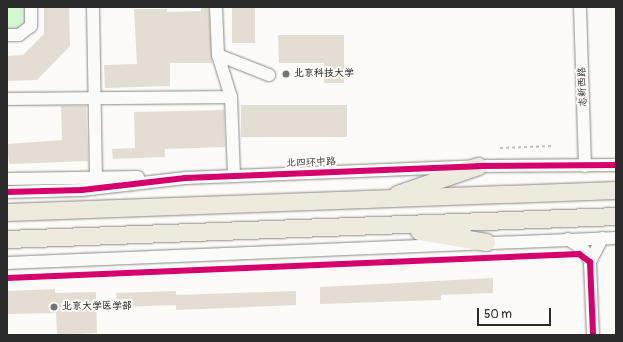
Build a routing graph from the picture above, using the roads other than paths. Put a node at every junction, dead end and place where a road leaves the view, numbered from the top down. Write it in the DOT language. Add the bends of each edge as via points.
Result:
graph roads {
  1 [pos="31,7"];
  2 [pos="93,7"];
  3 [pos="216,7"];
  4 [pos="580,7"];
  5 [pos="7,35"];
  6 [pos="218,55"];
  7 [pos="269,75"];
  8 [pos="94,96"];
  9 [pos="231,97"];
  10 [pos="7,99"];
  11 [pos="616,165"];
  12 [pos="478,166"];
  13 [pos="585,166"];
  14 [pos="96,176"];
  15 [pos="234,176"];
  16 [pos="185,178"];
  17 [pos="7,179"];
  18 [pos="616,190"];
  19 [pos="7,192"];
  20 [pos="379,200"];
  21 [pos="7,212"];
  22 [pos="616,216"];
  23 [pos="383,225"];
  24 [pos="602,238"];
  25 [pos="616,238"];
  26 [pos="7,239"];
  27 [pos="568,239"];
  28 [pos="486,242"];
  29 [pos="590,262"];
  30 [pos="7,263"];
  31 [pos="593,335"];
  1 -- 5 [label="street" via="31,26 19,35"];
  2 -- 8 [label="street"];
  3 -- 6 [label="street"];
  4 -- 13 [label="street, 志新西路"];
  6 -- 7 [label="street"];
  6 -- 9 [label="street"];
  8 -- 9 [label="street"];
  8 -- 10 [label="street"];
  8 -- 14 [label="street"];
  9 -- 15 [label="street"];
  11 -- 13 [label="street, 北四环中路"];
  12 -- 13 [label="street, 北四环中路"];
  12 -- 15 [label="street, 北四环中路"];
  12 -- 20 [label="highway"];
  14 -- 16 [label="street, 北四环中路"];
  14 -- 17 [label="street, 北四环中路"];
  15 -- 16 [label="street, 北四环中路"];
  16 -- 19 [label="street, 北四环中路" via="82,190"];
  18 -- 20 [label="highway"];
  20 -- 21 [label="highway"];
  22 -- 23 [label="highway"];
  23 -- 26 [label="highway"];
  23 -- 28 [label="highway"];
  24 -- 25 [label="street"];
  24 -- 27 [label="street"];
  24 -- 29 [label="street"];
  27 -- 28 [label="street"];
  27 -- 29 [label="street" via="584,250"];
  28 -- 30 [label="street"];
  29 -- 31 [label="street"];
}
